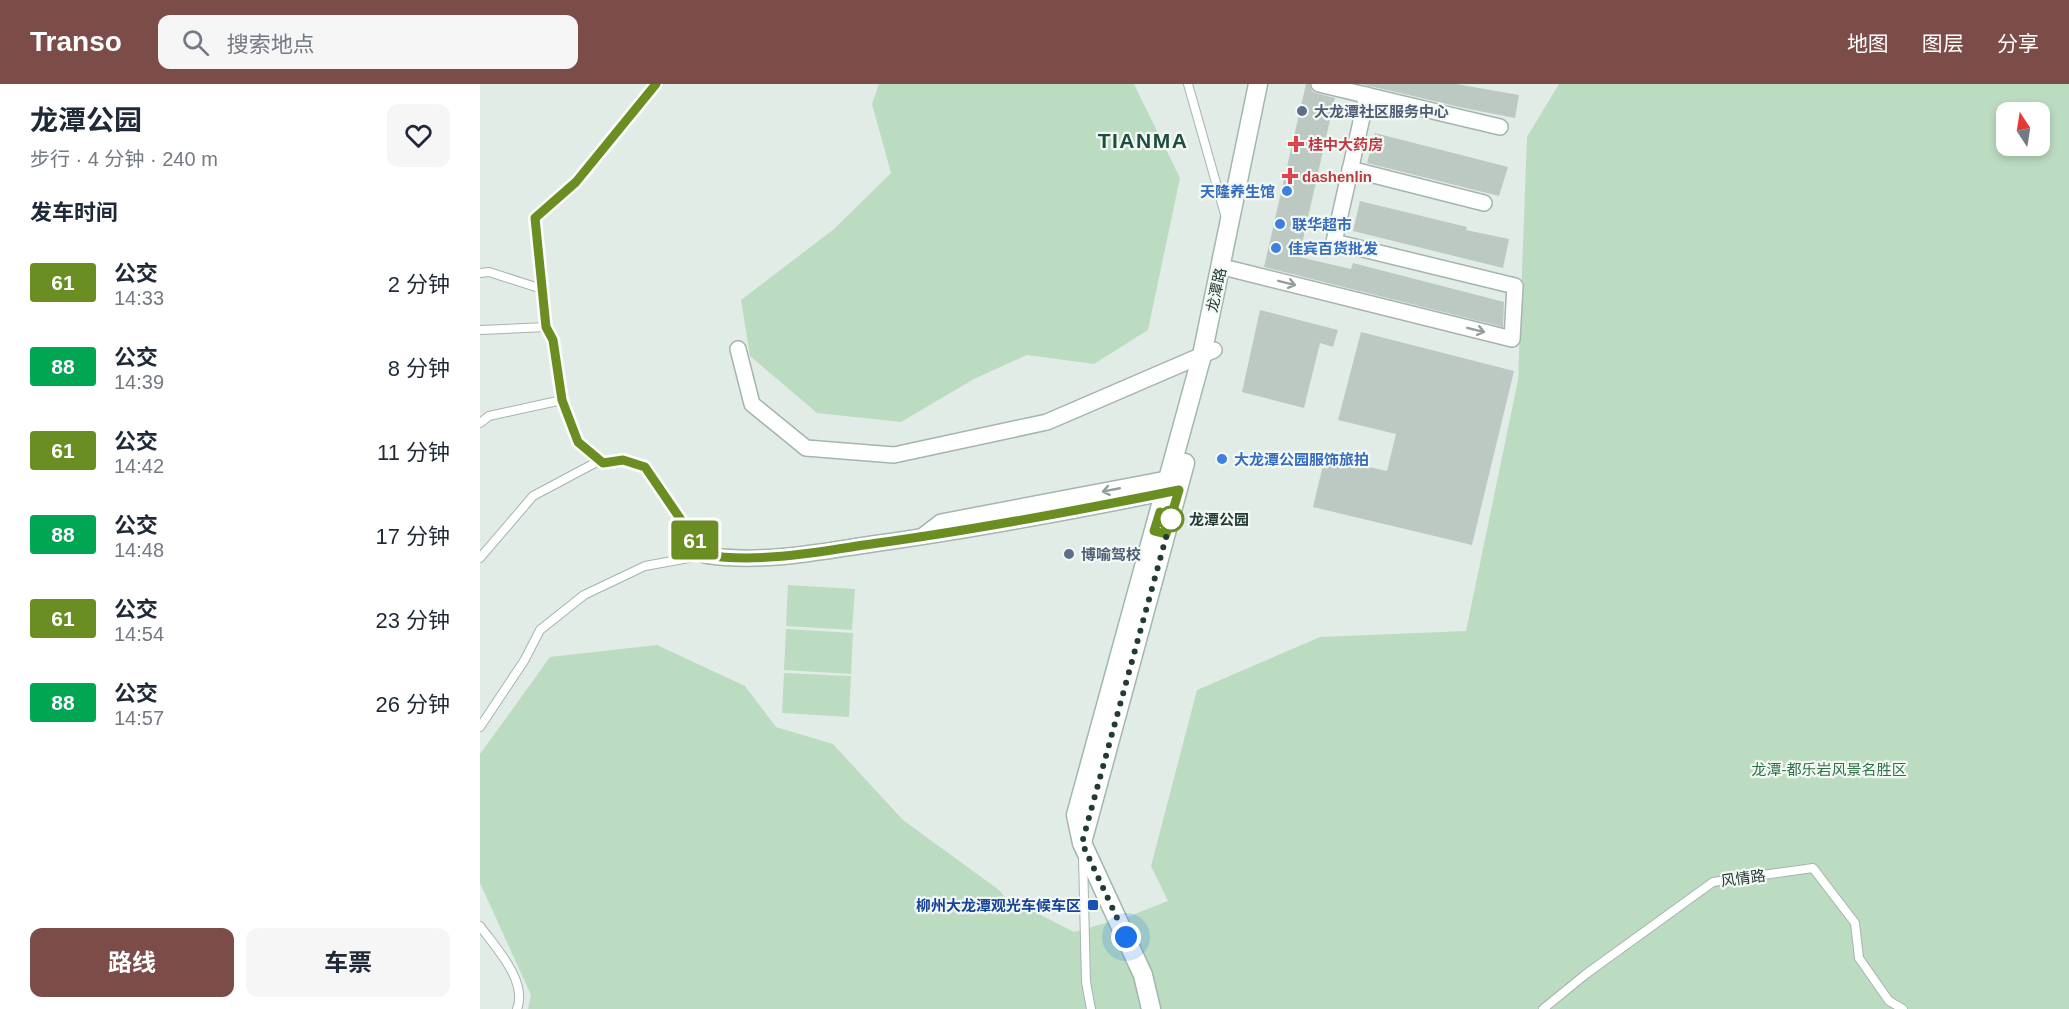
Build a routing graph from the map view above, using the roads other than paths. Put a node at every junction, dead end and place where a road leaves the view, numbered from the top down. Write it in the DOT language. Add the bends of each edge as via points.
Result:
graph roads {
  1 [pos="656,84"];
  2 [pos="1188,84"];
  3 [pos="1258,84"];
  4 [pos="1271,84"];
  5 [pos="1319,84"];
  6 [pos="1367,95"];
  7 [pos="1500,127"];
  8 [pos="1350,169"];
  9 [pos="1484,203"];
  10 [pos="1228,228"];
  11 [pos="1231,268"];
  12 [pos="480,273"];
  13 [pos="542,289"];
  14 [pos="546,327"];
  15 [pos="480,330"];
  16 [pos="738,350"];
  17 [pos="1208,353"];
  18 [pos="562,400"];
  19 [pos="480,423"];
  20 [pos="603,463"];
  21 [pos="1174,485"];
  22 [pos="705,555"];
  23 [pos="480,558"];
  24 [pos="480,727"];
  25 [pos="1082,843"];
  26 [pos="480,926"];
  27 [pos="517,1009"];
  28 [pos="1091,1009"];
  29 [pos="1151,1009"];
  30 [pos="1543,1009"];
  31 [pos="1903,1009"];
  1 -- 13 [label="lane" via="576,182 535,218"];
  2 -- 10 [label="lane"];
  3 -- 10 [label="street, 龙潭路"];
  4 -- 11 [label="street, 龙潭路"];
  5 -- 6 [label="street"];
  6 -- 7 [label="street"];
  6 -- 8 [label="street"];
  8 -- 9 [label="street"];
  11 -- 8 [label="street, one-way" via="1512,339 1515,286 1334,242"];
  10 -- 17 [label="street, 龙潭路"];
  11 -- 17 [label="street, 龙潭路"];
  12 -- 13 [label="lane" via="489,272"];
  13 -- 14 [label="lane"];
  14 -- 15 [label="lane"];
  14 -- 18 [label="lane" via="553,340"];
  16 -- 17 [label="street" via="752,404 806,448 894,455 1047,422"];
  17 -- 21 [label="street, 龙潭路"];
  18 -- 19 [label="lane" via="489,416"];
  18 -- 20 [label="lane" via="578,442"];
  20 -- 22 [label="lane" via="623,460 645,467"];
  20 -- 23 [label="lane" via="594,463 532,496"];
  21 -- 22 [label="street" via="941,522 922,537 791,556"];
  21 -- 25 [label="street, 龙潭路" via="1076,815"];
  22 -- 24 [label="lane" via="645,566 584,595 540,630"];
  25 -- 28 [label="lane" via="1086,982"];
  25 -- 29 [label="street" via="1143,975"];
  26 -- 27 [label="lane" via="513,975 520,999"];
  30 -- 31 [label="lane, 风情路" via="1713,882 1813,868 1855,923 1859,958 1889,1001"];
}
